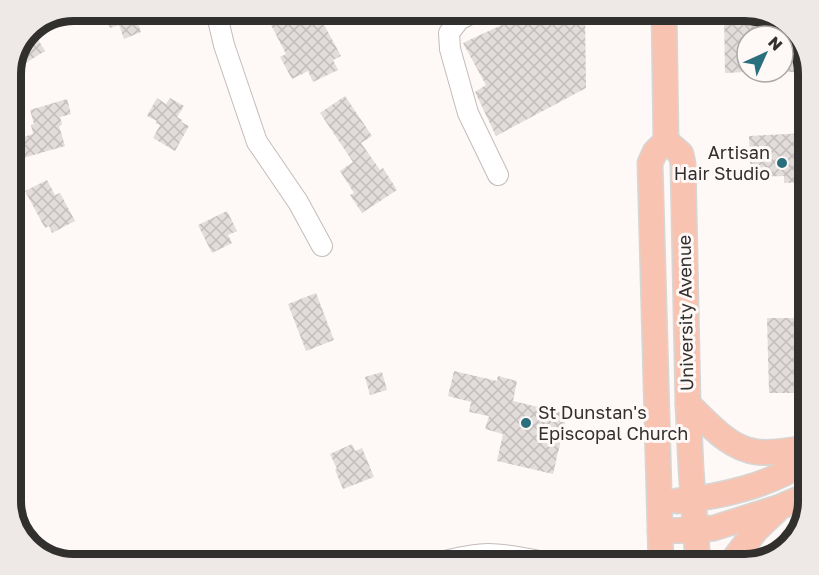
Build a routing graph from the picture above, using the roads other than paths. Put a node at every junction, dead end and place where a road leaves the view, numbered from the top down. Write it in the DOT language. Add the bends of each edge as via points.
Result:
graph roads {
  1 [pos="219,21"];
  2 [pos="458,21"];
  3 [pos="664,21"];
  4 [pos="666,141"];
  5 [pos="498,175"];
  6 [pos="322,246"];
  7 [pos="688,404"];
  8 [pos="798,448"];
  9 [pos="798,465"];
  10 [pos="798,499"];
  11 [pos="694,500"];
  12 [pos="660,502"];
  13 [pos="780,507"];
  14 [pos="696,530"];
  15 [pos="660,531"];
  16 [pos="661,554"];
  17 [pos="697,554"];
  18 [pos="738,554"];
  1 -- 6 [label="street" via="258,142"];
  2 -- 5 [label="street" via="449,33 450,49 468,113"];
  3 -- 4 [label="main road"];
  4 -- 7 [label="main road, University Avenue" via="681,154 684,164"];
  4 -- 12 [label="main road, University Avenue" via="650,163"];
  7 -- 8 [label="main road" via="722,435 750,451"];
  7 -- 11 [label="main road, University Avenue"];
  9 -- 11 [label="main road" via="760,483"];
  10 -- 13 [label="main road"];
  11 -- 12 [label="main road"];
  11 -- 14 [label="main road, University Avenue"];
  12 -- 15 [label="main road, University Avenue"];
  13 -- 14 [label="main road"];
  13 -- 18 [label="main road"];
  14 -- 15 [label="main road"];
  14 -- 17 [label="main road, University Avenue"];
  15 -- 16 [label="main road, University Avenue"];
}
